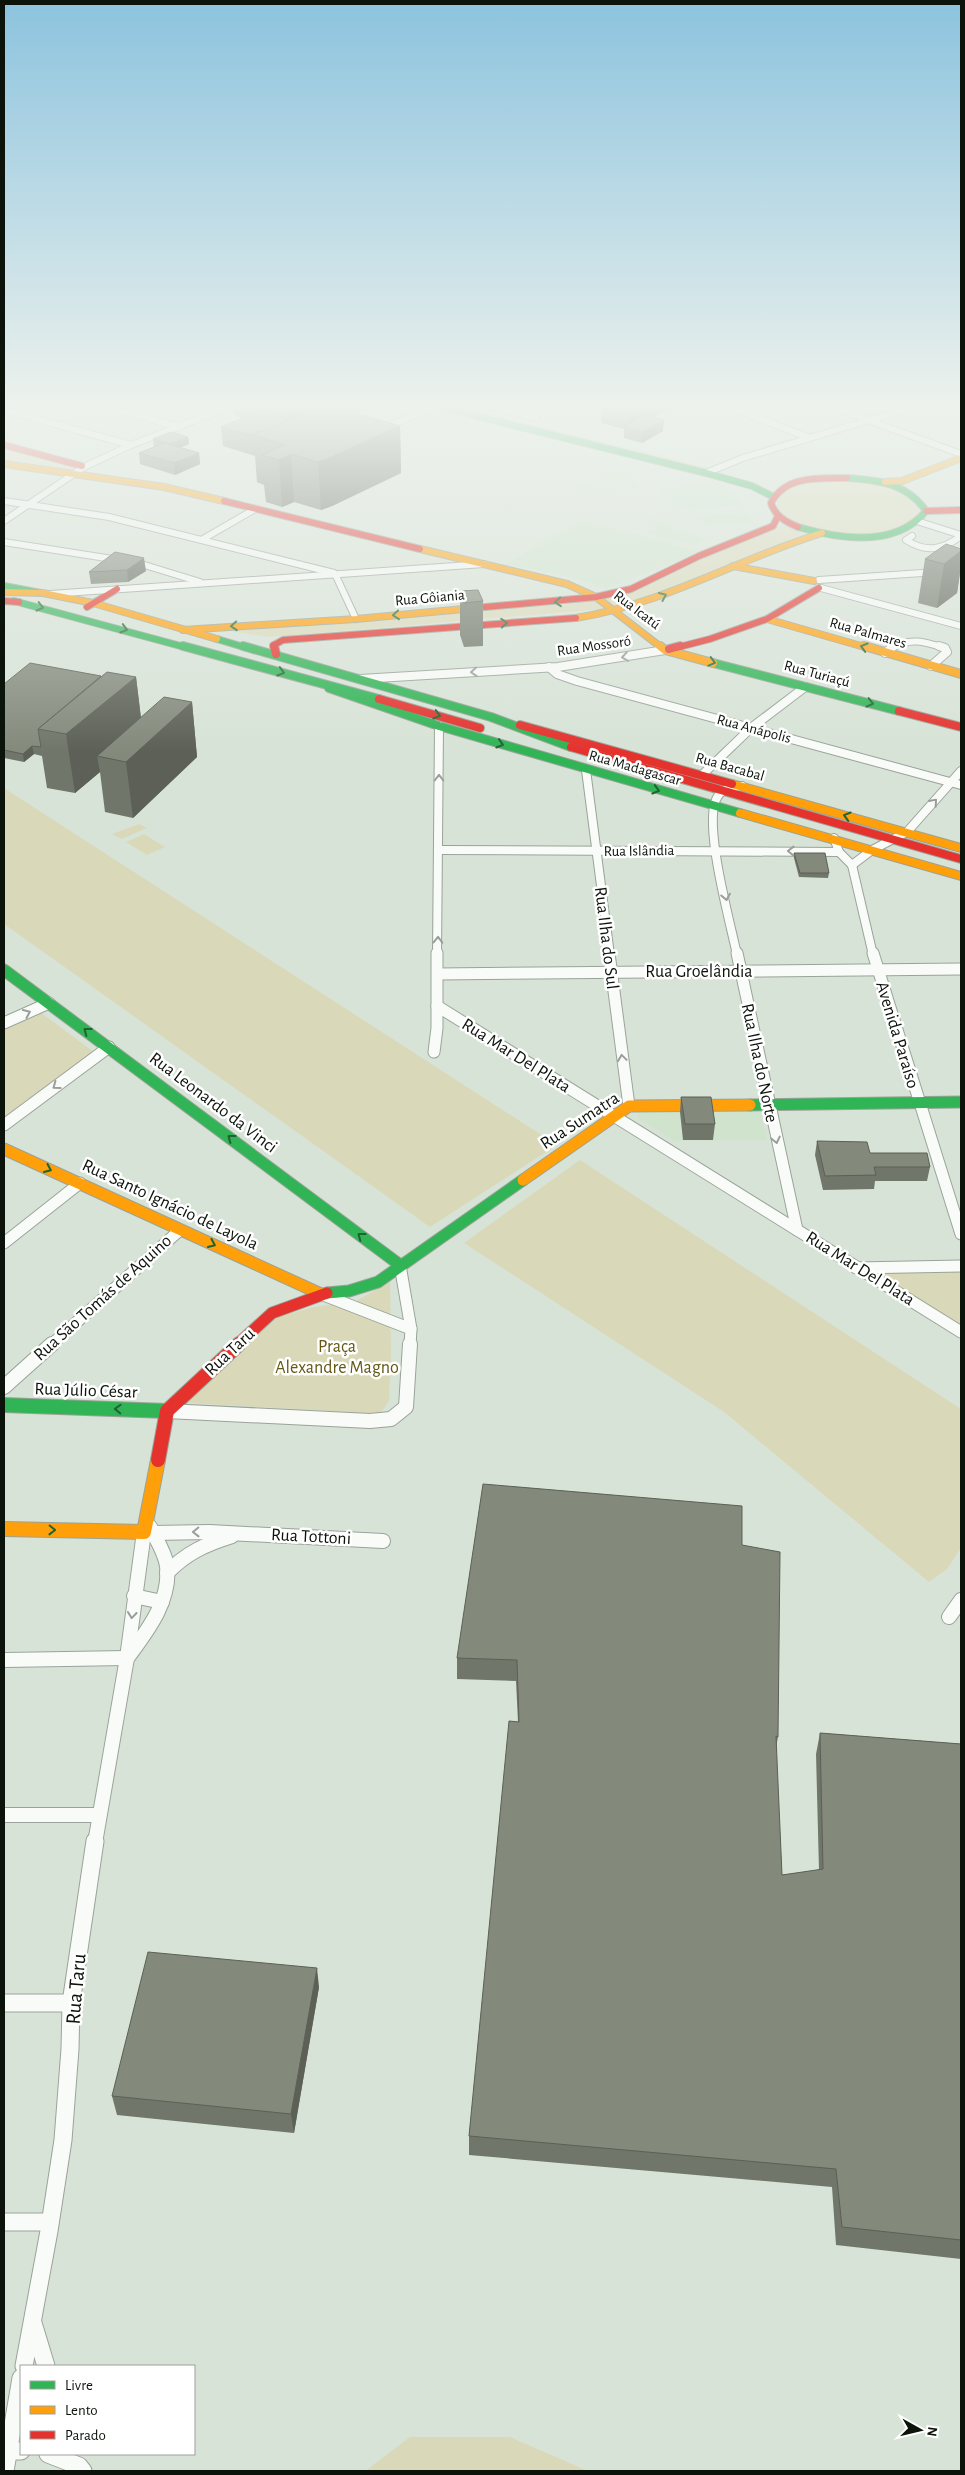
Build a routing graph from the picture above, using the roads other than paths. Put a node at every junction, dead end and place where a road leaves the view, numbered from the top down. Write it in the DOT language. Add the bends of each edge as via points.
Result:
graph roads {
  1 [pos="128,522"];
  2 [pos="228,522"];
  3 [pos="317,522"];
  4 [pos="776,522"];
  5 [pos="789,522"];
  6 [pos="920,522"];
  7 [pos="822,533"];
  8 [pos="961,535"];
  9 [pos="912,536"];
  10 [pos="203,539"];
  11 [pos="4,542"];
  12 [pos="699,556"];
  13 [pos="484,564"];
  14 [pos="732,566"];
  15 [pos="309,567"];
  16 [pos="945,575"];
  17 [pos="336,576"];
  18 [pos="302,578"];
  19 [pos="207,584"];
  20 [pos="820,584"];
  21 [pos="4,586"];
  22 [pos="117,588"];
  23 [pos="4,592"];
  24 [pos="47,594"];
  25 [pos="596,597"];
  26 [pos="4,600"];
  27 [pos="93,603"];
  28 [pos="614,612"];
  29 [pos="77,616"];
  30 [pos="356,619"];
  31 [pos="767,619"];
  32 [pos="329,620"];
  33 [pos="961,626"];
  34 [pos="183,630"];
  35 [pos="333,636"];
  36 [pos="665,650"];
  37 [pos="885,653"];
  38 [pos="276,654"];
  39 [pos="931,666"];
  40 [pos="549,667"];
  41 [pos="961,674"];
  42 [pos="304,679"];
  43 [pos="360,679"];
  44 [pos="804,687"];
  45 [pos="400,690"];
  46 [pos="385,700"];
  47 [pos="491,717"];
  48 [pos="439,726"];
  49 [pos="961,727"];
  50 [pos="751,728"];
  51 [pos="586,770"];
  52 [pos="961,771"];
  53 [pos="702,775"];
  54 [pos="950,782"];
  55 [pos="961,785"];
  56 [pos="742,786"];
  57 [pos="718,798"];
  58 [pos="875,823"];
  59 [pos="907,832"];
  60 [pos="834,838"];
  61 [pos="882,843"];
  62 [pos="961,848"];
  63 [pos="716,849"];
  64 [pos="439,850"];
  65 [pos="595,852"];
  66 [pos="839,852"];
  67 [pos="961,859"];
  68 [pos="852,865"];
  69 [pos="961,867"];
  70 [pos="961,876"];
  71 [pos="961,969"];
  72 [pos="4,970"];
  73 [pos="877,970"];
  74 [pos="610,972"];
  75 [pos="740,973"];
  76 [pos="438,974"];
  77 [pos="49,1003"];
  78 [pos="437,1006"];
  79 [pos="4,1023"];
  80 [pos="109,1047"];
  81 [pos="434,1052"];
  82 [pos="961,1102"];
  83 [pos="767,1103"];
  84 [pos="918,1103"];
  85 [pos="629,1106"];
  86 [pos="613,1118"];
  87 [pos="4,1124"];
  88 [pos="4,1149"];
  89 [pos="80,1183"];
  90 [pos="180,1230"];
  91 [pos="797,1230"];
  92 [pos="961,1234"];
  93 [pos="4,1243"];
  94 [pos="400,1265"];
  95 [pos="961,1266"];
  96 [pos="856,1268"];
  97 [pos="321,1294"];
  98 [pos="411,1330"];
  99 [pos="961,1332"];
  100 [pos="4,1387"];
  101 [pos="4,1405"];
  102 [pos="167,1411"];
  103 [pos="148,1528"];
  104 [pos="4,1529"];
  105 [pos="238,1534"];
  106 [pos="383,1541"];
  107 [pos="167,1573"];
  108 [pos="134,1596"];
  109 [pos="961,1600"];
  110 [pos="162,1602"];
  111 [pos="949,1617"];
  112 [pos="127,1658"];
  113 [pos="4,1660"];
  114 [pos="4,1815"];
  115 [pos="99,1815"];
  116 [pos="4,2003"];
  117 [pos="71,2003"];
  118 [pos="4,2222"];
  119 [pos="50,2222"];
  120 [pos="32,2322"];
  121 [pos="24,2365"];
  122 [pos="46,2365"];
  123 [pos="20,2385"];
  124 [pos="11,2451"];
  125 [pos="51,2455"];
  126 [pos="79,2466"];
  127 [pos="5,2471"];
  1 -- 10 [label="street"];
  2 -- 10 [label="street"];
  3 -- 13 [label="street, Rua Icatú"];
  4 -- 12 [label="street, Rua Gôiania" via="774,526"];
  5 -- 7 [label="street"];
  6 -- 7 [label="street" via="908,529 868,536"];
  6 -- 8 [label="street"];
  7 -- 14 [label="street, Rua Gôiania"];
  8 -- 9 [label="street" via="934,551 906,540"];
  10 -- 15 [label="street"];
  11 -- 19 [label="street" via="138,563"];
  12 -- 14 [label="street"];
  12 -- 25 [label="street, Rua Gôiania" via="631,589"];
  13 -- 17 [label="street"];
  13 -- 25 [label="street, Rua Icatú" via="567,584"];
  14 -- 20 [label="street"];
  28 -- 14 [label="street, Rua Gôiania, one-way" via="656,600"];
  15 -- 17 [label="street"];
  15 -- 18 [label="street" via="311,575"];
  16 -- 20 [label="street" via="839,578"];
  17 -- 18 [label="street"];
  17 -- 30 [label="street"];
  18 -- 19 [label="street"];
  19 -- 22 [label="street"];
  20 -- 31 [label="street, Rua Mossoró"];
  20 -- 33 [label="street"];
  21 -- 24 [label="street"];
  22 -- 24 [label="street"];
  22 -- 27 [label="street"];
  23 -- 24 [label="street"];
  24 -- 27 [label="street"];
  25 -- 28 [label="street, Rua Icatú"];
  25 -- 30 [label="street, Rua Gôiania, one-way"];
  26 -- 29 [label="street, one-way"];
  27 -- 29 [label="street"];
  27 -- 34 [label="street"];
  35 -- 28 [label="street, Rua Gôiania, one-way"];
  28 -- 36 [label="street, Rua Icatú"];
  29 -- 42 [label="street, one-way"];
  30 -- 32 [label="street, Rua Gôiania"];
  31 -- 36 [label="street, Rua Mossoró"];
  37 -- 31 [label="street, Rua Palmares, one-way"];
  32 -- 34 [label="street, Rua Gôiania, one-way"];
  32 -- 35 [label="street" via="321,627"];
  34 -- 38 [label="street"];
  35 -- 38 [label="street, Rua Gôiania" via="283,640 274,645"];
  36 -- 40 [label="street, Rua Mossoró, one-way"];
  36 -- 44 [label="street, Rua Turiaçú, one-way"];
  37 -- 39 [label="street, Rua Palmares"];
  37 -- 39 [label="street" via="904,640 946,648 947,652"];
  38 -- 43 [label="street"];
  39 -- 41 [label="street, Rua Palmares"];
  40 -- 43 [label="street, Rua Mossoró, one-way"];
  40 -- 50 [label="street, Rua Anápolis" via="557,674 577,681"];
  42 -- 46 [label="street"];
  42 -- 48 [label="street, Rua Madagascar"];
  43 -- 45 [label="street"];
  44 -- 49 [label="street, Rua Turiaçú, one-way"];
  44 -- 50 [label="street"];
  45 -- 46 [label="street"];
  45 -- 47 [label="street"];
  46 -- 57 [label="street, one-way"];
  47 -- 53 [label="street, Rua Bacabal"];
  47 -- 57 [label="street" via="555,743"];
  48 -- 51 [label="street, Rua Madagascar, one-way"];
  64 -- 48 [label="street, one-way"];
  50 -- 53 [label="street"];
  50 -- 54 [label="street, Rua Anápolis"];
  51 -- 57 [label="street, Rua Madagascar, one-way"];
  51 -- 65 [label="street, Rua Ilha do Sul"];
  52 -- 54 [label="street"];
  53 -- 56 [label="street, Rua Bacabal"];
  54 -- 55 [label="street, Rua Anápolis"];
  59 -- 54 [label="street, one-way"];
  56 -- 57 [label="street" via="726,788"];
  58 -- 56 [label="street, Rua Bacabal, one-way"];
  57 -- 60 [label="street, Rua Madagascar"];
  57 -- 61 [label="street"];
  57 -- 63 [label="street, Rua Ilha do Norte"];
  58 -- 59 [label="street, Rua Bacabal"];
  58 -- 61 [label="street"];
  59 -- 61 [label="street"];
  59 -- 62 [label="street, Rua Bacabal"];
  60 -- 61 [label="street, Rua Madagascar"];
  60 -- 66 [label="street"];
  61 -- 67 [label="street"];
  61 -- 68 [label="street"];
  61 -- 69 [label="street"];
  61 -- 70 [label="street, Rua Madagascar"];
  63 -- 65 [label="street, Rua Islândia"];
  66 -- 63 [label="street, Rua Islândia, one-way"];
  63 -- 75 [label="street, Rua Ilha do Norte, one-way"];
  64 -- 65 [label="street, Rua Islândia"];
  76 -- 64 [label="street, one-way"];
  65 -- 74 [label="street, Rua Ilha do Sul"];
  66 -- 68 [label="street"];
  68 -- 73 [label="street, Avenida Paraíso"];
  71 -- 73 [label="street, Rua Groelândia"];
  72 -- 77 [label="street, Rua Leonardo da Vinci"];
  73 -- 75 [label="street, Rua Groelândia"];
  73 -- 84 [label="street, Avenida Paraíso"];
  74 -- 75 [label="street, Rua Groelândia"];
  74 -- 76 [label="street, Rua Groelândia"];
  85 -- 74 [label="street, Rua Ilha do Sul, one-way"];
  75 -- 83 [label="street, Rua Ilha do Norte"];
  76 -- 78 [label="street"];
  79 -- 77 [label="street, one-way"];
  80 -- 77 [label="street, Rua Leonardo da Vinci, one-way"];
  78 -- 81 [label="street"];
  78 -- 86 [label="street, Rua Mar Del Plata"];
  80 -- 87 [label="street, one-way"];
  94 -- 80 [label="street, Rua Leonardo da Vinci, one-way"];
  82 -- 84 [label="street, Rua Sumatra"];
  83 -- 84 [label="street, Rua Sumatra"];
  83 -- 85 [label="street, Rua Sumatra"];
  83 -- 91 [label="street, Rua Ilha do Norte, one-way"];
  84 -- 92 [label="street, Avenida Paraíso"];
  85 -- 86 [label="street, Rua Sumatra"];
  86 -- 91 [label="street, Rua Mar Del Plata"];
  86 -- 94 [label="street, Rua Sumatra"];
  88 -- 89 [label="street, Rua Santo Ignácio de Layola, one-way"];
  89 -- 90 [label="street, Rua Santo Ignácio de Layola"];
  89 -- 93 [label="street"];
  90 -- 97 [label="street, Rua Santo Ignácio de Layola, one-way"];
  90 -- 100 [label="street, Rua São Tomás de Aquino"];
  91 -- 96 [label="street, Rua Mar Del Plata"];
  94 -- 97 [label="street, Rua Taru" via="378,1282 349,1291"];
  94 -- 98 [label="street"];
  95 -- 96 [label="street"];
  96 -- 99 [label="street, Rua Mar Del Plata"];
  97 -- 98 [label="street"];
  97 -- 102 [label="street, Rua Taru" via="272,1313"];
  98 -- 102 [label="street" via="406,1407 391,1419 370,1421"];
  102 -- 101 [label="street, Rua Júlio César, one-way"];
  102 -- 103 [label="street, Rua Taru"];
  104 -- 103 [label="street, Rua Tottoni, one-way"];
  105 -- 103 [label="street, Rua Tottoni, one-way"];
  103 -- 107 [label="street, Rua Taru" via="167,1565"];
  103 -- 108 [label="street, Rua Taru"];
  105 -- 106 [label="street, Rua Tottoni"];
  105 -- 107 [label="street, Rua Tottoni" via="196,1547"];
  107 -- 110 [label="street, Rua Taru" via="167,1589"];
  108 -- 110 [label="street"];
  108 -- 112 [label="street, Rua Taru, one-way"];
  109 -- 111 [label="street"];
  110 -- 112 [label="street, Rua Taru"];
  112 -- 113 [label="street"];
  112 -- 115 [label="street, Rua Taru"];
  114 -- 115 [label="street"];
  115 -- 117 [label="street, Rua Taru"];
  116 -- 117 [label="street"];
  117 -- 119 [label="street, Rua Taru" via="72,2034 64,2132"];
  118 -- 119 [label="street"];
  119 -- 120 [label="street, Rua Taru"];
  120 -- 121 [label="street, Rua Taru"];
  120 -- 122 [label="street, Rua Taru"];
  123 -- 124 [label="street"];
  124 -- 127 [label="street"];
  125 -- 126 [label="street"];
}
